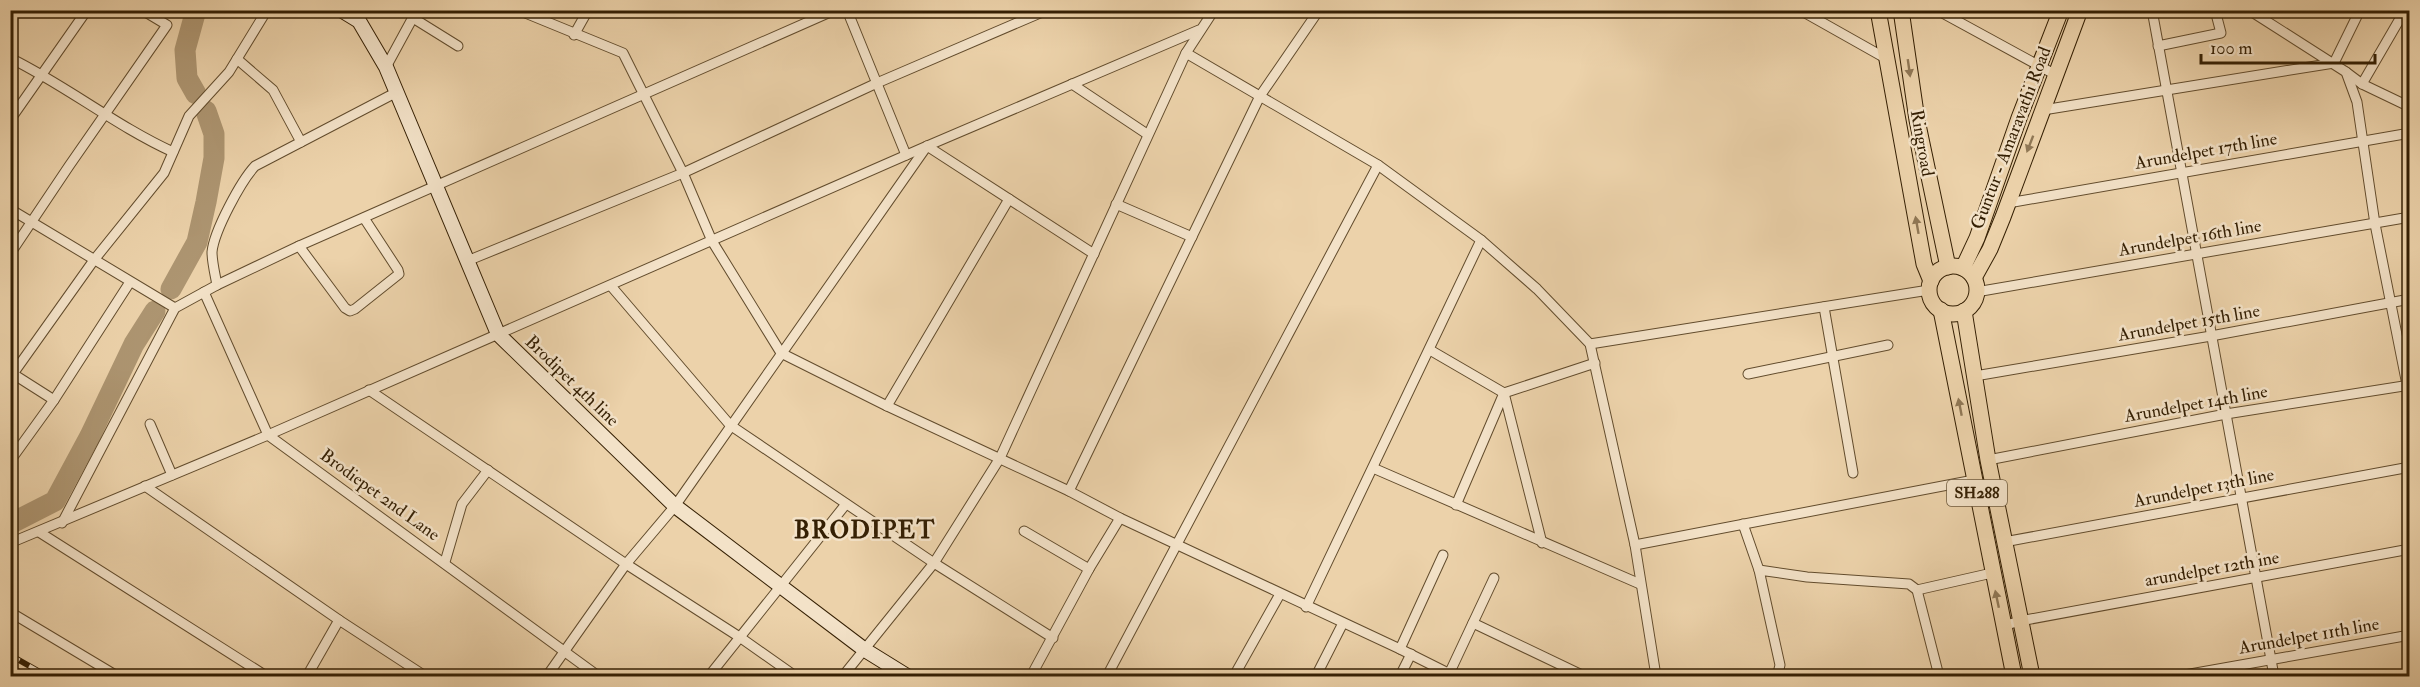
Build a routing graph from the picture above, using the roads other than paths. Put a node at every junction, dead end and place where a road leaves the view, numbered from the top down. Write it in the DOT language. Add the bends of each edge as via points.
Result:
graph roads {
  1 [pos="87,10"];
  2 [pos="142,10"];
  3 [pos="267,10"];
  4 [pos="341,10"];
  5 [pos="518,10"];
  6 [pos="588,10"];
  7 [pos="835,10"];
  8 [pos="847,10"];
  9 [pos="1047,10"];
  10 [pos="1214,10"];
  11 [pos="1319,10"];
  12 [pos="1800,10"];
  13 [pos="1878,10"];
  14 [pos="1901,10"];
  15 [pos="1937,10"];
  16 [pos="2061,10"];
  17 [pos="2080,10"];
  18 [pos="2151,10"];
  19 [pos="2215,10"];
  20 [pos="2249,10"];
  21 [pos="2360,10"];
  22 [pos="2405,10"];
  23 [pos="415,14"];
  24 [pos="1199,30"];
  25 [pos="574,35"];
  26 [pos="458,46"];
  27 [pos="2158,46"];
  28 [pos="1186,53"];
  29 [pos="10,58"];
  30 [pos="237,59"];
  31 [pos="1887,59"];
  32 [pos="2334,63"];
  33 [pos="386,67"];
  34 [pos="2039,67"];
  35 [pos="2346,72"];
  36 [pos="44,75"];
  37 [pos="2056,75"];
  38 [pos="877,83"];
  39 [pos="1072,84"];
  40 [pos="2362,84"];
  41 [pos="2166,90"];
  42 [pos="397,92"];
  43 [pos="644,95"];
  44 [pos="1260,96"];
  45 [pos="2409,107"];
  46 [pos="2043,110"];
  47 [pos="106,115"];
  48 [pos="10,120"];
  49 [pos="2409,134"];
  50 [pos="1147,135"];
  51 [pos="302,142"];
  52 [pos="2362,142"];
  53 [pos="927,146"];
  54 [pos="173,153"];
  55 [pos="906,155"];
  56 [pos="1378,165"];
  57 [pos="683,172"];
  58 [pos="2183,172"];
  59 [pos="437,185"];
  60 [pos="1009,200"];
  61 [pos="2008,203"];
  62 [pos="1116,204"];
  63 [pos="10,208"];
  64 [pos="2409,217"];
  65 [pos="364,218"];
  66 [pos="32,223"];
  67 [pos="2375,224"];
  68 [pos="1192,237"];
  69 [pos="1481,240"];
  70 [pos="712,241"];
  71 [pos="299,246"];
  72 [pos="2198,253"];
  73 [pos="10,254"];
  74 [pos="1094,254"];
  75 [pos="94,260"];
  76 [pos="467,261"];
  77 [pos="1965,276"];
  78 [pos="130,282"];
  79 [pos="217,285"];
  80 [pos="1930,285"];
  81 [pos="611,286"];
  82 [pos="204,292"];
  83 [pos="2409,299"];
  84 [pos="2391,303"];
  85 [pos="175,308"];
  86 [pos="1824,308"];
  87 [pos="1941,310"];
  88 [pos="1964,311"];
  89 [pos="498,334"];
  90 [pos="2211,336"];
  91 [pos="1590,344"];
  92 [pos="1888,345"];
  93 [pos="1430,350"];
  94 [pos="781,353"];
  95 [pos="1832,355"];
  96 [pos="1595,363"];
  97 [pos="1748,374"];
  98 [pos="12,375"];
  99 [pos="1975,376"];
  100 [pos="2408,385"];
  101 [pos="369,390"];
  102 [pos="1504,393"];
  103 [pos="54,400"];
  104 [pos="2409,400"];
  105 [pos="886,406"];
  106 [pos="2226,414"];
  107 [pos="150,424"];
  108 [pos="730,425"];
  109 [pos="268,435"];
  110 [pos="1000,458"];
  111 [pos="1988,460"];
  112 [pos="10,461"];
  113 [pos="2409,467"];
  114 [pos="1373,468"];
  115 [pos="488,470"];
  116 [pos="1853,473"];
  117 [pos="172,476"];
  118 [pos="1974,480"];
  119 [pos="145,486"];
  120 [pos="1069,491"];
  121 [pos="2242,497"];
  122 [pos="846,504"];
  123 [pos="1456,505"];
  124 [pos="675,506"];
  125 [pos="1120,518"];
  126 [pos="62,523"];
  127 [pos="1743,524"];
  128 [pos="1024,531"];
  129 [pos="39,532"];
  130 [pos="2004,542"];
  131 [pos="10,543"];
  132 [pos="1542,543"];
  133 [pos="1177,544"];
  134 [pos="1635,545"];
  135 [pos="2409,549"];
  136 [pos="1443,555"];
  137 [pos="445,562"];
  138 [pos="934,563"];
  139 [pos="626,564"];
  140 [pos="1089,569"];
  141 [pos="1759,570"];
  142 [pos="1992,573"];
  143 [pos="1494,578"];
  144 [pos="2257,578"];
  145 [pos="1640,584"];
  146 [pos="781,585"];
  147 [pos="1917,590"];
  148 [pos="1280,594"];
  149 [pos="1306,607"];
  150 [pos="10,612"];
  151 [pos="339,620"];
  152 [pos="2020,621"];
  153 [pos="1342,623"];
  154 [pos="1473,623"];
  155 [pos="2003,626"];
  156 [pos="2409,635"];
  157 [pos="741,638"];
  158 [pos="1053,638"];
  159 [pos="1400,649"];
  160 [pos="865,650"];
  161 [pos="566,651"];
  162 [pos="1411,654"];
  163 [pos="2271,660"];
  164 [pos="1452,675"];
  165 [pos="117,676"];
  166 [pos="266,676"];
  167 [pos="307,676"];
  168 [pos="425,676"];
  169 [pos="548,676"];
  170 [pos="598,676"];
  171 [pos="709,676"];
  172 [pos="795,676"];
  173 [pos="843,676"];
  174 [pos="907,676"];
  175 [pos="1032,676"];
  176 [pos="1107,676"];
  177 [pos="1234,676"];
  178 [pos="1316,676"];
  179 [pos="1400,676"];
  180 [pos="1584,676"];
  181 [pos="1656,676"];
  182 [pos="1774,676"];
  183 [pos="1939,676"];
  184 [pos="2014,676"];
  185 [pos="2032,676"];
  186 [pos="2179,676"];
  187 [pos="2274,676"];
  1 -- 36 [label="street"];
  2 -- 47 [label="street" via="167,25"];
  3 -- 30 [label="street"];
  4 -- 33 [label="street, Brodipet 4th line" via="359,21"];
  5 -- 25 [label="street"];
  6 -- 25 [label="street"];
  7 -- 43 [label="street"];
  8 -- 38 [label="street"];
  9 -- 38 [label="street"];
  10 -- 24 [label="street"];
  11 -- 44 [label="street"];
  12 -- 31 [label="street"];
  13 -- 31 [label="main road, Ringroad"];
  14 -- 77 [label="main road, Ringroad, one-way" via="1917,120"];
  15 -- 34 [label="street"];
  16 -- 34 [label="main road, Guntur - Amaravathi Road"];
  17 -- 37 [label="main road, Guntur - Amaravathi Road"];
  18 -- 27 [label="street"];
  19 -- 27 [label="street" via="2221,33"];
  20 -- 32 [label="street"];
  21 -- 32 [label="street"];
  22 -- 40 [label="street"];
  23 -- 26 [label="street"];
  23 -- 33 [label="street"];
  24 -- 28 [label="street"];
  24 -- 39 [label="street"];
  25 -- 43 [label="street" via="623,53"];
  27 -- 41 [label="street"];
  28 -- 44 [label="street"];
  28 -- 50 [label="street"];
  29 -- 36 [label="street"];
  30 -- 51 [label="street" via="273,90"];
  30 -- 54 [label="street" via="189,116"];
  80 -- 31 [label="main road, Ringroad, one-way"];
  32 -- 35 [label="street"];
  32 -- 41 [label="street"];
  33 -- 42 [label="street, Brodipet 4th line"];
  34 -- 37 [label="street"];
  34 -- 77 [label="main road, Guntur - Amaravathi Road"];
  35 -- 40 [label="street"];
  35 -- 52 [label="street" via="2357,102"];
  36 -- 47 [label="street"];
  36 -- 48 [label="street"];
  37 -- 46 [label="main road, Guntur - Amaravathi Road"];
  38 -- 55 [label="street"];
  38 -- 57 [label="street"];
  39 -- 50 [label="street"];
  39 -- 53 [label="street"];
  40 -- 45 [label="street"];
  41 -- 46 [label="street"];
  41 -- 58 [label="street"];
  42 -- 51 [label="street"];
  42 -- 59 [label="street, Brodipet 4th line"];
  43 -- 57 [label="street"];
  43 -- 59 [label="street"];
  44 -- 56 [label="street"];
  44 -- 68 [label="street"];
  46 -- 61 [label="main road, Guntur - Amaravathi Road, one-way"];
  47 -- 54 [label="street"];
  47 -- 66 [label="street"];
  49 -- 52 [label="street, Arundelpet 17th line"];
  50 -- 62 [label="street"];
  51 -- 79 [label="street" via="255,166 241,185 212,251"];
  52 -- 58 [label="street, Arundelpet 17th line"];
  52 -- 67 [label="street"];
  53 -- 55 [label="street"];
  53 -- 60 [label="street"];
  53 -- 94 [label="street"];
  54 -- 75 [label="street" via="164,173"];
  55 -- 70 [label="street"];
  56 -- 69 [label="street"];
  56 -- 133 [label="street"];
  57 -- 70 [label="street"];
  57 -- 76 [label="street"];
  58 -- 61 [label="street, Arundelpet 17th line"];
  58 -- 72 [label="street"];
  59 -- 65 [label="street"];
  59 -- 76 [label="street, Brodipet 4th line"];
  60 -- 74 [label="street"];
  60 -- 105 [label="street"];
  61 -- 77 [label="main road, Guntur - Amaravathi Road" via="1990,249"];
  62 -- 68 [label="street"];
  62 -- 74 [label="street"];
  63 -- 66 [label="street"];
  64 -- 67 [label="street, Arundelpet 16th line"];
  65 -- 71 [label="street"];
  65 -- 71 [label="street" via="399,274 355,309 345,309"];
  66 -- 73 [label="street"];
  66 -- 75 [label="street"];
  67 -- 72 [label="street, Arundelpet 16th line"];
  67 -- 84 [label="street"];
  68 -- 120 [label="street"];
  69 -- 91 [label="street" via="1537,289"];
  69 -- 93 [label="street"];
  70 -- 81 [label="street"];
  70 -- 94 [label="street"];
  71 -- 79 [label="street"];
  72 -- 77 [label="street, Arundelpet 16th line"];
  72 -- 90 [label="street"];
  74 -- 110 [label="street"];
  75 -- 78 [label="street"];
  75 -- 98 [label="street"];
  76 -- 89 [label="street, Brodipet 4th line"];
  77 -- 80 [label="main road" via="1935,274"];
  77 -- 88 [label="main road" via="1971,306"];
  78 -- 85 [label="street"];
  78 -- 103 [label="street"];
  79 -- 82 [label="street"];
  80 -- 86 [label="street"];
  80 -- 87 [label="main road, SH288" via="1934,305"];
  81 -- 89 [label="street"];
  81 -- 108 [label="street"];
  82 -- 85 [label="street"];
  82 -- 109 [label="street"];
  83 -- 84 [label="street, Arundelpet 15th line"];
  84 -- 90 [label="street, Arundelpet 15th line"];
  84 -- 100 [label="street"];
  85 -- 126 [label="street"];
  86 -- 91 [label="street"];
  86 -- 95 [label="street"];
  87 -- 88 [label="main road"];
  118 -- 87 [label="main road, SH288, one-way"];
  88 -- 99 [label="main road, SH288"];
  89 -- 101 [label="street"];
  89 -- 124 [label="street, Brodipet 4th line"];
  90 -- 99 [label="street, Arundelpet 15th line"];
  90 -- 106 [label="street"];
  91 -- 96 [label="street"];
  92 -- 95 [label="street"];
  93 -- 102 [label="street"];
  93 -- 114 [label="street"];
  94 -- 105 [label="street"];
  94 -- 108 [label="street"];
  95 -- 97 [label="street"];
  95 -- 116 [label="street"];
  96 -- 102 [label="street"];
  96 -- 134 [label="street"];
  98 -- 103 [label="street"];
  99 -- 111 [label="main road, SH288"];
  100 -- 104 [label="street"];
  100 -- 106 [label="street, Arundelpet 14th line"];
  101 -- 109 [label="street"];
  101 -- 115 [label="street"];
  102 -- 123 [label="street"];
  102 -- 132 [label="street"];
  103 -- 112 [label="street"];
  105 -- 110 [label="street"];
  106 -- 111 [label="street, Arundelpet 14th line"];
  106 -- 121 [label="street"];
  107 -- 117 [label="street"];
  108 -- 122 [label="street"];
  108 -- 124 [label="street"];
  109 -- 117 [label="street"];
  109 -- 137 [label="street, Brodiepet 2nd Lane"];
  110 -- 120 [label="street"];
  110 -- 138 [label="street"];
  111 -- 130 [label="main road, SH288"];
  113 -- 121 [label="street, Arundelpet 13th line"];
  114 -- 123 [label="street"];
  114 -- 149 [label="street"];
  115 -- 137 [label="street" via="462,504"];
  115 -- 139 [label="street"];
  117 -- 119 [label="street"];
  118 -- 127 [label="street"];
  118 -- 142 [label="main road, SH288"];
  119 -- 126 [label="street"];
  119 -- 151 [label="street"];
  120 -- 125 [label="street"];
  121 -- 130 [label="street, Arundelpet 13th line"];
  121 -- 144 [label="street"];
  122 -- 138 [label="street"];
  122 -- 146 [label="street"];
  123 -- 132 [label="street"];
  124 -- 139 [label="street"];
  124 -- 146 [label="street, Brodipet 4th line"];
  125 -- 133 [label="street"];
  125 -- 140 [label="street"];
  126 -- 129 [label="street"];
  127 -- 134 [label="street"];
  127 -- 141 [label="street"];
  128 -- 140 [label="street"];
  129 -- 131 [label="street"];
  129 -- 166 [label="street"];
  130 -- 152 [label="main road, SH288"];
  132 -- 145 [label="street"];
  133 -- 148 [label="street"];
  133 -- 176 [label="street"];
  134 -- 145 [label="street"];
  135 -- 144 [label="street, arundelpet 12th ine"];
  136 -- 159 [label="street"];
  137 -- 161 [label="street, Brodiepet 2nd Lane"];
  138 -- 158 [label="street"];
  138 -- 160 [label="street"];
  139 -- 157 [label="street"];
  139 -- 161 [label="street"];
  140 -- 158 [label="street"];
  141 -- 147 [label="street" via="1909,585"];
  141 -- 182 [label="street" via="1780,665"];
  142 -- 147 [label="street"];
  155 -- 142 [label="main road, SH288, one-way"];
  143 -- 154 [label="street"];
  144 -- 152 [label="street, arundelpet 12th ine"];
  144 -- 163 [label="street"];
  145 -- 181 [label="street"];
  146 -- 157 [label="street"];
  146 -- 160 [label="street, Brodipet 4th line"];
  147 -- 183 [label="street"];
  148 -- 149 [label="street"];
  148 -- 177 [label="street"];
  149 -- 153 [label="street"];
  150 -- 165 [label="street"];
  151 -- 167 [label="street"];
  151 -- 168 [label="street"];
  152 -- 155 [label="street, arundelpet 12th ine"];
  152 -- 185 [label="main road, SH288"];
  153 -- 159 [label="street"];
  153 -- 178 [label="street"];
  154 -- 164 [label="street"];
  154 -- 180 [label="street"];
  155 -- 184 [label="main road, SH288"];
  156 -- 163 [label="street, Arundelpet 11th line"];
  157 -- 171 [label="street"];
  157 -- 172 [label="street"];
  158 -- 175 [label="street"];
  159 -- 162 [label="street"];
  160 -- 173 [label="street"];
  160 -- 174 [label="street, Brodipet 4th line"];
  161 -- 169 [label="street"];
  161 -- 170 [label="street, Brodiepet 2nd Lane"];
  162 -- 164 [label="street"];
  162 -- 179 [label="street"];
  163 -- 186 [label="street, Arundelpet 11th line"];
  163 -- 187 [label="street"];
}
